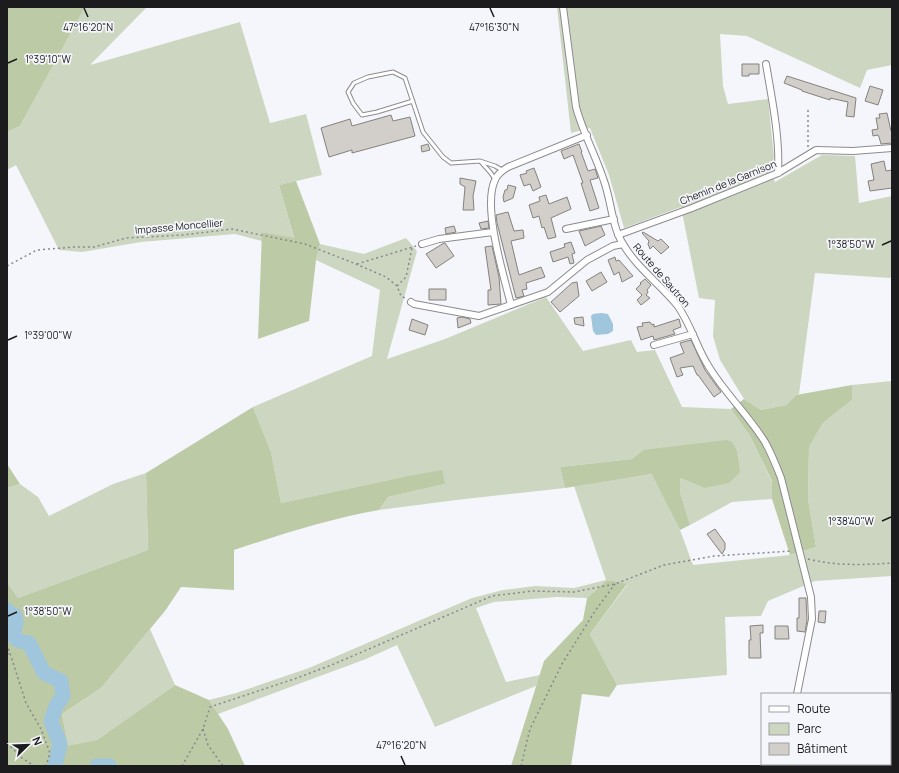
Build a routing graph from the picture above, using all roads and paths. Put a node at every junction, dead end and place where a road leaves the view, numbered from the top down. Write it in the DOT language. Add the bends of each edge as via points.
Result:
graph roads {
  1 [pos="563,7"];
  2 [pos="766,64"];
  3 [pos="413,101"];
  4 [pos="808,107"];
  5 [pos="587,135"];
  6 [pos="892,148"];
  7 [pos="808,155"];
  8 [pos="480,161"];
  9 [pos="502,170"];
  10 [pos="778,173"];
  11 [pos="495,179"];
  12 [pos="614,218"];
  13 [pos="566,229"];
  14 [pos="493,232"];
  15 [pos="618,235"];
  16 [pos="422,244"];
  17 [pos="623,244"];
  18 [pos="412,247"];
  19 [pos="356,264"];
  20 [pos="7,266"];
  21 [pos="397,286"];
  22 [pos="411,302"];
  23 [pos="511,305"];
  24 [pos="692,334"];
  25 [pos="654,345"];
  26 [pos="800,550"];
  27 [pos="802,558"];
  28 [pos="892,563"];
  29 [pos="615,584"];
  30 [pos="7,644"];
  31 [pos="7,653"];
  32 [pos="11,655"];
  33 [pos="797,693"];
  34 [pos="203,729"];
  35 [pos="7,743"];
  36 [pos="34,766"];
  37 [pos="46,766"];
  38 [pos="182,766"];
  39 [pos="223,766"];
  40 [pos="521,766"];
  1 -- 5 [label="street, Route de Sautron" via="576,107"];
  2 -- 10 [label="street" via="775,118"];
  3 -- 3 [label="lane" via="405,78 393,72 354,83 348,92 362,115"];
  3 -- 8 [label="lane" via="423,132 443,157 451,163"];
  4 -- 7 [label="path"];
  5 -- 9 [label="street"];
  5 -- 12 [label="street, Route de Sautron" via="605,183"];
  6 -- 7 [label="street, Chemin de la Garnison" via="816,150"];
  7 -- 10 [label="street, Chemin de la Garnison"];
  8 -- 9 [label="lane"];
  8 -- 11 [label="lane"];
  9 -- 11 [label="street"];
  10 -- 15 [label="street, Chemin de la Garnison"];
  11 -- 14 [label="street" via="491,193"];
  12 -- 13 [label="street"];
  12 -- 15 [label="street, Route de Sautron"];
  14 -- 16 [label="street" via="439,239"];
  14 -- 23 [label="street"];
  15 -- 17 [label="street, Route de Sautron"];
  16 -- 18 [label="path"];
  17 -- 23 [label="street" via="613,246 587,260 548,292"];
  17 -- 24 [label="street, Route de Sautron" via="676,304"];
  18 -- 19 [label="path"];
  18 -- 21 [label="path" via="406,278"];
  19 -- 20 [label="path, Impasse Moncellier" via="305,244 232,229 126,238 94,247 37,250"];
  19 -- 21 [label="path, Impasse Moncellier" via="386,277"];
  21 -- 22 [label="path, Impasse Moncellier" via="401,296"];
  22 -- 23 [label="street" via="479,316"];
  24 -- 25 [label="street"];
  24 -- 26 [label="street, Route de Sautron" via="709,367 764,441 774,459 787,497"];
  26 -- 27 [label="street, Route de Sautron"];
  26 -- 29 [label="path" via="714,556 664,565"];
  27 -- 28 [label="path" via="829,564"];
  27 -- 33 [label="street, Route de Sautron" via="811,597 812,620"];
  29 -- 34 [label="path" via="574,592 532,591 492,596 297,678 210,707"];
  29 -- 40 [label="path" via="562,664 530,729"];
  30 -- 32 [label="path"];
  31 -- 32 [label="path"];
  32 -- 37 [label="path" via="26,703 41,729 50,753"];
  34 -- 38 [label="path"];
  34 -- 39 [label="path" via="208,745"];
  35 -- 36 [label="path"];
}
